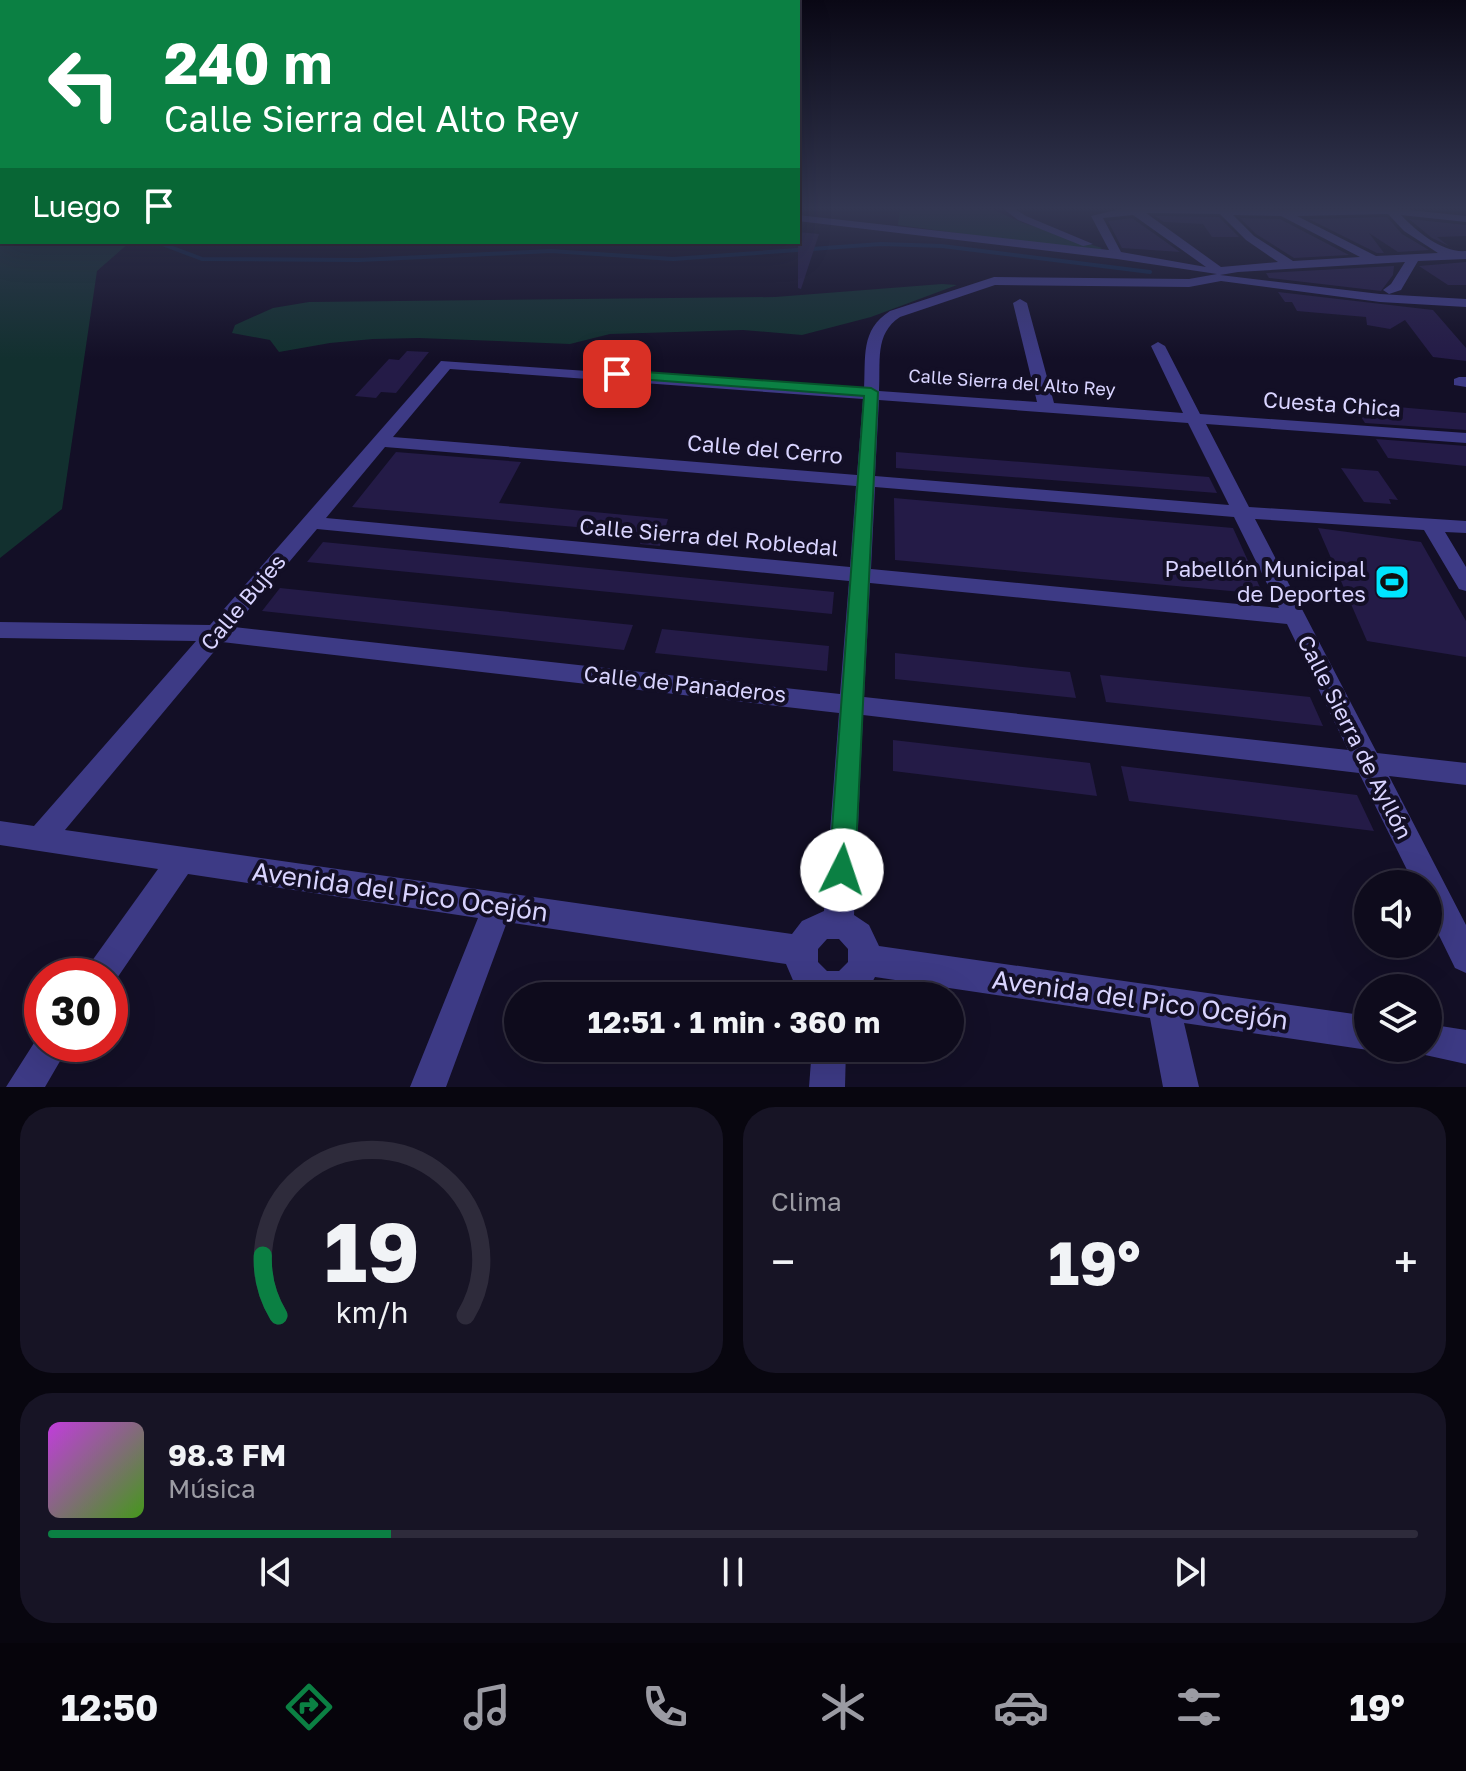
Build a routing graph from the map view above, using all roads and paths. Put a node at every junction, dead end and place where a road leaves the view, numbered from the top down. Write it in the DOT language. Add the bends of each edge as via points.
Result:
graph roads {
  1 [pos="1132,258"];
  2 [pos="1202,258"];
  3 [pos="1280,258"];
  4 [pos="1370,258"];
  5 [pos="1414,258"];
  6 [pos="1417,258"];
  7 [pos="1374,260"];
  8 [pos="1289,264"];
  9 [pos="1219,274"];
  10 [pos="1383,292"];
  11 [pos="1020,303"];
  12 [pos="1466,303"];
  13 [pos="1158,346"];
  14 [pos="446,364"];
  15 [pos="871,392"];
  16 [pos="1046,405"];
  17 [pos="1194,416"];
  18 [pos="1466,438"];
  19 [pos="380,441"];
  20 [pos="865,481"];
  21 [pos="1242,512"];
  22 [pos="310,522"];
  23 [pos="1430,523"];
  24 [pos="1466,527"];
  25 [pos="860,575"];
  26 [pos="1466,584"];
  27 [pos="1295,617"];
  28 [pos="0,630"];
  29 [pos="217,633"];
  30 [pos="853,703"];
  31 [pos="1368,763"];
  32 [pos="1466,774"];
  33 [pos="0,833"];
  34 [pos="40,839"];
  35 [pos="181,860"];
  36 [pos="498,906"];
  37 [pos="838,925"];
  38 [pos="800,951"];
  39 [pos="1466,957"];
  40 [pos="113,958"];
  41 [pos="865,960"];
  42 [pos="817,982"];
  43 [pos="853,982"];
  44 [pos="1163,1003"];
  45 [pos="1354,1031"];
  46 [pos="1442,1043"];
  47 [pos="1466,1047"];
  48 [pos="41,1062"];
  49 [pos="828,1062"];
  50 [pos="24,1087"];
  51 [pos="428,1087"];
  52 [pos="827,1087"];
  53 [pos="1181,1087"];
  1 -- 9 [label="street"];
  2 -- 9 [label="street"];
  3 -- 8 [label="street"];
  4 -- 7 [label="street"];
  5 -- 6 [label="street"];
  5 -- 7 [label="street"];
  5 -- 10 [label="street" via="1396,287"];
  7 -- 8 [label="street"];
  8 -- 9 [label="street"];
  9 -- 10 [label="street"];
  9 -- 15 [label="street" via="1189,283 994,281 968,288 884,321 875,332"];
  10 -- 12 [label="street"];
  11 -- 16 [label="street"];
  13 -- 17 [label="street, Calle Sierra de Ayllón"];
  14 -- 15 [label="street, Calle Sierra del Alto Rey"];
  14 -- 19 [label="street, Calle Bujes"];
  15 -- 16 [label="street, Calle Sierra del Alto Rey"];
  15 -- 20 [label="street"];
  16 -- 17 [label="street, Calle Sierra del Alto Rey"];
  17 -- 18 [label="street, Cuesta Chica"];
  17 -- 21 [label="street, Calle Sierra de Ayllón"];
  19 -- 20 [label="street, Calle del Cerro"];
  19 -- 22 [label="street, Calle Bujes"];
  20 -- 21 [label="street, Calle del Cerro"];
  20 -- 25 [label="street"];
  21 -- 23 [label="street, Calle del Cerro"];
  21 -- 27 [label="street, Calle Sierra de Ayllón"];
  22 -- 25 [label="street, Calle Sierra del Robledal"];
  22 -- 29 [label="street, Calle Bujes"];
  23 -- 24 [label="street, Calle del Cerro"];
  23 -- 26 [label="street"];
  25 -- 27 [label="street, Calle Sierra del Robledal"];
  25 -- 30 [label="street"];
  27 -- 31 [label="street, Calle Sierra de Ayllón"];
  28 -- 29 [label="street, Calle de Panaderos"];
  29 -- 30 [label="street, Calle de Panaderos"];
  29 -- 34 [label="street, Calle Bujes"];
  30 -- 31 [label="street, Calle de Panaderos"];
  30 -- 37 [label="street"];
  31 -- 32 [label="street, Calle de Panaderos"];
  31 -- 39 [label="street, Calle Sierra de Ayllón"];
  33 -- 34 [label="street, Avenida del Pico Ocejón"];
  34 -- 35 [label="street, Avenida del Pico Ocejón"];
  35 -- 36 [label="street, Avenida del Pico Ocejón"];
  35 -- 40 [label="street"];
  36 -- 38 [label="street, Avenida del Pico Ocejón"];
  36 -- 51 [label="street"];
  37 -- 38 [label="street" via="809,932"];
  37 -- 41 [label="street" via="860,942"];
  38 -- 42 [label="street" via="805,971"];
  41 -- 43 [label="street"];
  41 -- 44 [label="street, Avenida del Pico Ocejón"];
  44 -- 45 [label="street, Avenida del Pico Ocejón"];
  44 -- 53 [label="street"];
  46 -- 47 [label="street"];
  48 -- 50 [label="street"];
  49 -- 52 [label="street"];
}
